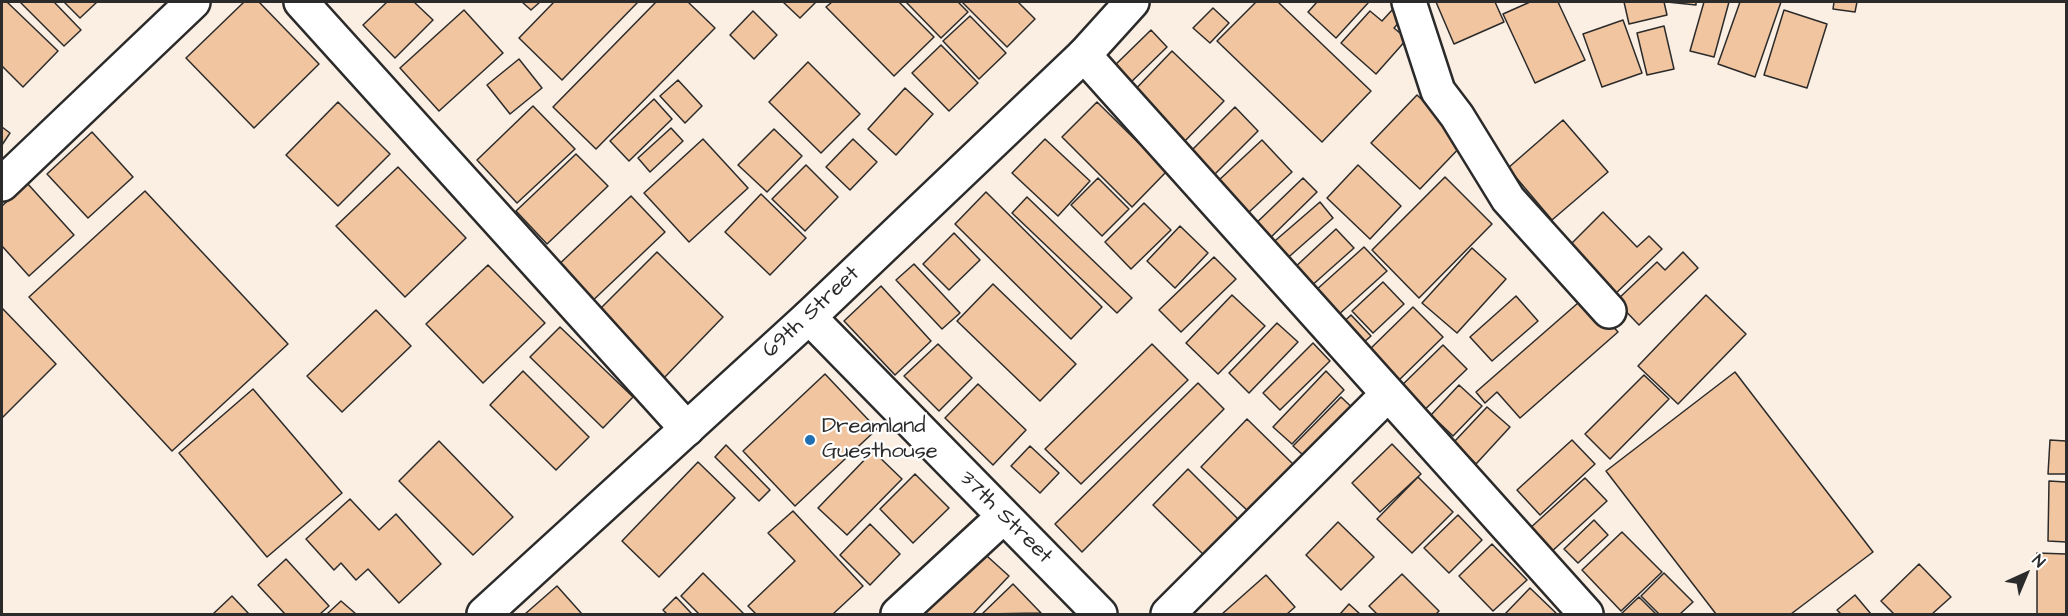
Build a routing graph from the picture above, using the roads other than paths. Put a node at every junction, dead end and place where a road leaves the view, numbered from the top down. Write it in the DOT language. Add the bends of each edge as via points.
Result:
graph roads {
  1 [pos="193,2"];
  2 [pos="301,2"];
  3 [pos="1131,2"];
  4 [pos="1408,2"];
  5 [pos="1084,55"];
  6 [pos="2,184"];
  7 [pos="1609,311"];
  8 [pos="809,317"];
  9 [pos="1388,394"];
  10 [pos="687,429"];
  11 [pos="1003,517"];
  12 [pos="484,615"];
  13 [pos="898,615"];
  14 [pos="1100,615"];
  15 [pos="1168,615"];
  16 [pos="1586,615"];
  1 -- 6 [label="street"];
  2 -- 10 [label="street"];
  3 -- 5 [label="street, 69th Street"];
  4 -- 7 [label="street" via="1438,91 1508,199"];
  5 -- 8 [label="street, 69th Street"];
  5 -- 9 [label="street"];
  8 -- 10 [label="street, 69th Street"];
  8 -- 11 [label="street, 37th Street"];
  9 -- 15 [label="street"];
  9 -- 16 [label="street"];
  10 -- 12 [label="street, 69th Street"];
  11 -- 13 [label="street"];
  11 -- 14 [label="street, 37th Street"];
}
